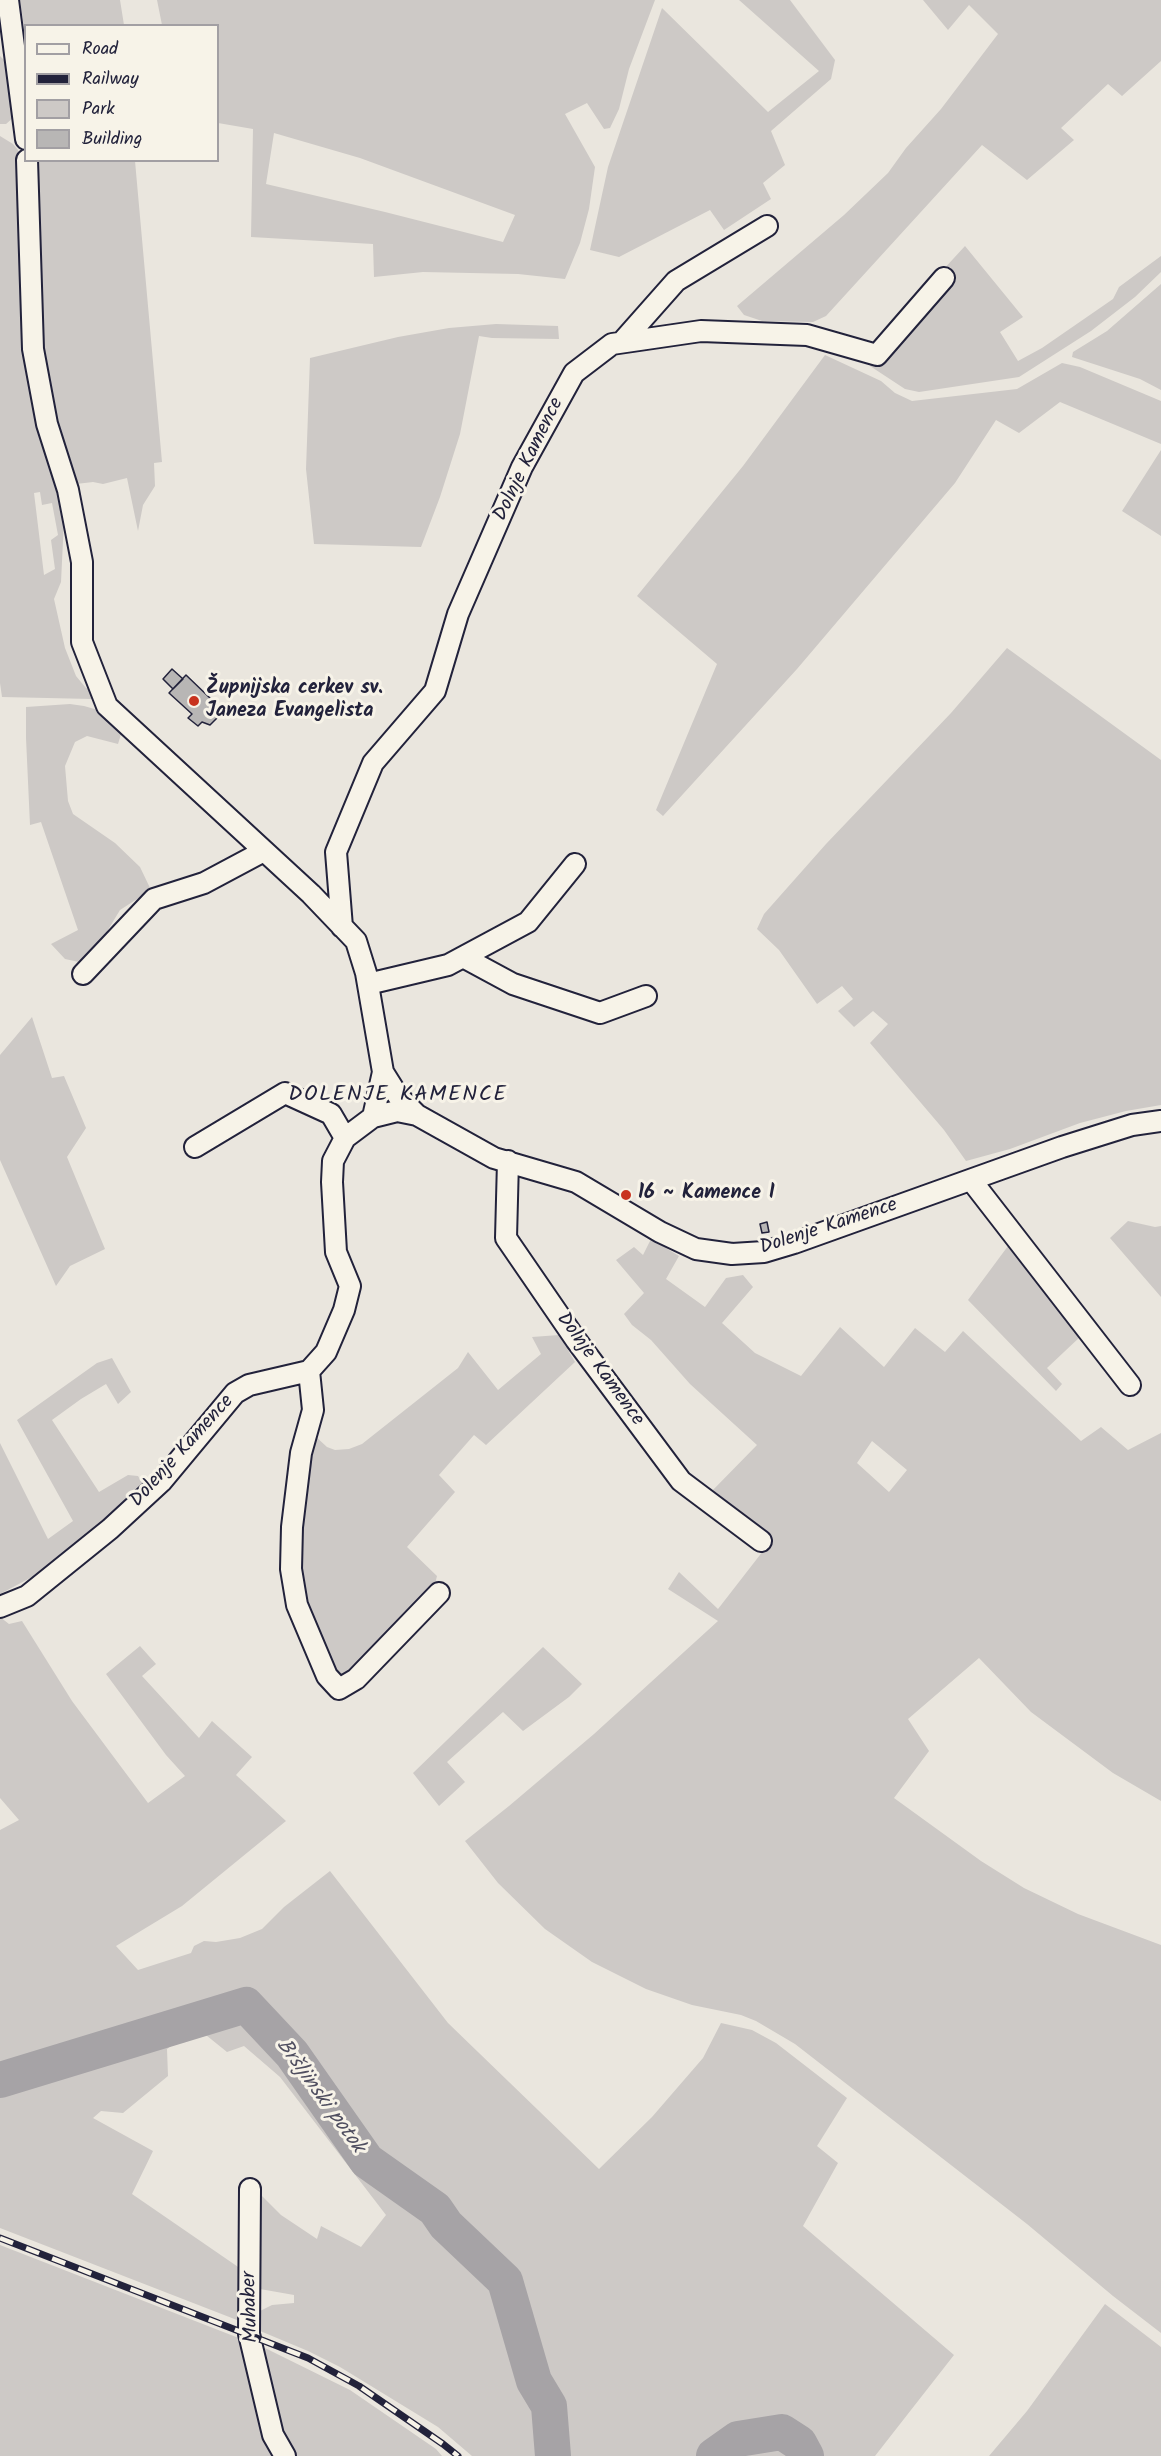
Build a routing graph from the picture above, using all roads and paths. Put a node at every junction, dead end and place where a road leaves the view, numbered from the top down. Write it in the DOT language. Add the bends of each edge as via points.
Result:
graph roads {
  1 [pos="8,0"];
  2 [pos="24,124"];
  3 [pos="27,162"];
  4 [pos="767,226"];
  5 [pos="944,278"];
  6 [pos="621,342"];
  7 [pos="264,851"];
  8 [pos="575,864"];
  9 [pos="342,927"];
  10 [pos="463,957"];
  11 [pos="83,974"];
  12 [pos="368,984"];
  13 [pos="646,996"];
  14 [pos="384,1072"];
  15 [pos="417,1115"];
  16 [pos="373,1117"];
  17 [pos="1161,1121"];
  18 [pos="345,1138"];
  19 [pos="195,1147"];
  20 [pos="508,1161"];
  21 [pos="971,1180"];
  22 [pos="309,1371"];
  23 [pos="1130,1385"];
  24 [pos="761,1541"];
  25 [pos="439,1593"];
  26 [pos="0,1607"];
  27 [pos="250,2189"];
  28 [pos="285,2456"];
  1 -- 2 [label="street"];
  3 -- 7 [label="street" via="33,349 47,424 68,490 82,562 82,642 107,706"];
  4 -- 6 [label="street" via="676,281"];
  5 -- 6 [label="street, Dolnje Kamence" via="877,355 807,335 700,331"];
  6 -- 9 [label="street, Dolnje Kamence" via="612,344 574,373 522,467 458,614 435,691 373,763 336,852"];
  7 -- 9 [label="street"];
  7 -- 11 [label="street" via="204,883 154,899"];
  8 -- 10 [label="street" via="528,922"];
  9 -- 12 [label="street" via="356,941"];
  10 -- 12 [label="street" via="448,965"];
  10 -- 13 [label="street" via="513,984 600,1013"];
  12 -- 14 [label="street"];
  14 -- 15 [label="street" via="398,1096"];
  14 -- 16 [label="street"];
  15 -- 16 [label="street, Dolenje Kamence" via="397,1111"];
  15 -- 20 [label="street, Dolenje Kamence" via="494,1158"];
  16 -- 18 [label="street, Dolenje Kamence"];
  17 -- 21 [label="street, Dolenje Kamence" via="1132,1125"];
  18 -- 19 [label="street" via="331,1114 285,1093"];
  18 -- 22 [label="street, Dolenje Kamence" via="333,1161 332,1182 336,1252 350,1286 326,1352"];
  20 -- 21 [label="street, Dolenje Kamence" via="576,1182 696,1249 732,1254 764,1252 794,1243"];
  20 -- 24 [label="street, Dolnje Kamence" via="506,1238 576,1340 681,1480"];
  21 -- 23 [label="street"];
  22 -- 25 [label="street" via="313,1410 302,1453 291,1569 297,1605 327,1676 339,1689 356,1679"];
  22 -- 26 [label="street, Dolenje Kamence" via="249,1385 235,1394 161,1482 110,1529 27,1596"];
  27 -- 28 [label="street, Muhaber" via="249,2334 273,2435"];
}
